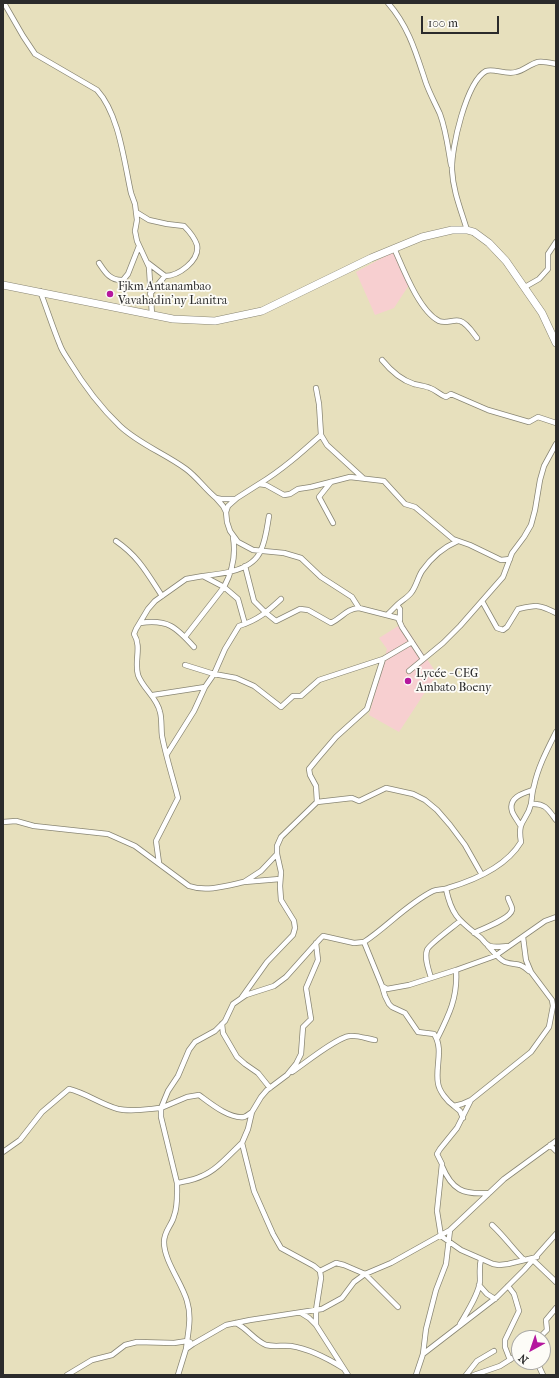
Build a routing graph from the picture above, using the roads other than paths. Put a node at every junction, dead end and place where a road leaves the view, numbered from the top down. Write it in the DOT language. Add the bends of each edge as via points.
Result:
graph roads {
  1 [pos="4,3"];
  2 [pos="388,3"];
  3 [pos="556,64"];
  4 [pos="452,169"];
  5 [pos="136,212"];
  6 [pos="467,230"];
  7 [pos="556,242"];
  8 [pos="140,246"];
  9 [pos="394,248"];
  10 [pos="146,261"];
  11 [pos="99,263"];
  12 [pos="165,276"];
  13 [pos="3,285"];
  14 [pos="526,287"];
  15 [pos="40,291"];
  16 [pos="150,294"];
  17 [pos="152,315"];
  18 [pos="478,338"];
  19 [pos="556,343"];
  20 [pos="382,360"];
  21 [pos="316,388"];
  22 [pos="556,423"];
  23 [pos="321,435"];
  24 [pos="556,444"];
  25 [pos="363,478"];
  26 [pos="331,482"];
  27 [pos="258,484"];
  28 [pos="216,498"];
  29 [pos="235,499"];
  30 [pos="226,512"];
  31 [pos="269,516"];
  32 [pos="333,523"];
  33 [pos="233,535"];
  34 [pos="116,541"];
  35 [pos="458,541"];
  36 [pos="261,551"];
  37 [pos="510,559"];
  38 [pos="245,566"];
  39 [pos="230,572"];
  40 [pos="203,576"];
  41 [pos="224,587"];
  42 [pos="162,596"];
  43 [pos="281,599"];
  44 [pos="482,601"];
  45 [pos="397,605"];
  46 [pos="359,608"];
  47 [pos="266,613"];
  48 [pos="556,613"];
  49 [pos="387,614"];
  50 [pos="400,620"];
  51 [pos="140,623"];
  52 [pos="245,624"];
  53 [pos="185,637"];
  54 [pos="412,642"];
  55 [pos="194,647"];
  56 [pos="383,659"];
  57 [pos="423,659"];
  58 [pos="185,665"];
  59 [pos="409,670"];
  60 [pos="214,674"];
  61 [pos="205,687"];
  62 [pos="153,695"];
  63 [pos="556,732"];
  64 [pos="167,754"];
  65 [pos="533,790"];
  66 [pos="317,802"];
  67 [pos="531,804"];
  68 [pos="556,820"];
  69 [pos="3,822"];
  70 [pos="520,825"];
  71 [pos="277,854"];
  72 [pos="159,863"];
  73 [pos="482,875"];
  74 [pos="280,879"];
  75 [pos="244,882"];
  76 [pos="446,889"];
  77 [pos="508,898"];
  78 [pos="556,917"];
  79 [pos="460,921"];
  80 [pos="474,934"];
  81 [pos="523,937"];
  82 [pos="364,942"];
  83 [pos="316,943"];
  84 [pos="488,946"];
  85 [pos="511,946"];
  86 [pos="496,955"];
  87 [pos="456,970"];
  88 [pos="531,972"];
  89 [pos="432,978"];
  90 [pos="382,986"];
  91 [pos="240,999"];
  92 [pos="222,1024"];
  93 [pos="437,1039"];
  94 [pos="375,1040"];
  95 [pos="287,1075"];
  96 [pos="270,1088"];
  97 [pos="471,1100"];
  98 [pos="454,1106"];
  99 [pos="161,1108"];
  100 [pos="252,1112"];
  101 [pos="463,1118"];
  102 [pos="556,1140"];
  103 [pos="242,1143"];
  104 [pos="550,1145"];
  105 [pos="556,1151"];
  106 [pos="3,1152"];
  107 [pos="442,1164"];
  108 [pos="177,1183"];
  109 [pos="489,1193"];
  110 [pos="492,1225"];
  111 [pos="450,1230"];
  112 [pos="556,1234"];
  113 [pos="441,1236"];
  114 [pos="448,1242"];
  115 [pos="481,1259"];
  116 [pos="535,1259"];
  117 [pos="524,1260"];
  118 [pos="320,1271"];
  119 [pos="365,1274"];
  120 [pos="556,1282"];
  121 [pos="479,1285"];
  122 [pos="508,1286"];
  123 [pos="495,1299"];
  124 [pos="398,1306"];
  125 [pos="556,1308"];
  126 [pos="316,1310"];
  127 [pos="301,1312"];
  128 [pos="236,1323"];
  129 [pos="316,1325"];
  130 [pos="458,1327"];
  131 [pos="547,1330"];
  132 [pos="187,1341"];
  133 [pos="193,1344"];
  134 [pos="186,1349"];
  135 [pos="494,1351"];
  136 [pos="423,1354"];
  137 [pos="510,1360"];
  138 [pos="344,1369"];
  139 [pos="67,1375"];
  140 [pos="178,1375"];
  141 [pos="348,1375"];
  142 [pos="416,1375"];
  143 [pos="466,1375"];
  144 [pos="474,1375"];
  1 -- 5 [label="street" via="35,54 97,90 104,98 114,121"];
  2 -- 4 [label="street" via="406,28 440,115"];
  3 -- 4 [label="street" via="539,62 506,74 486,71 479,78 464,107 456,134"];
  4 -- 6 [label="street" via="453,184"];
  5 -- 8 [label="street" via="135,231"];
  5 -- 12 [label="street" via="149,220 184,226 197,246 192,261 182,271"];
  6 -- 9 [label="street" via="452,230 422,237"];
  6 -- 14 [label="street" via="489,243"];
  7 -- 14 [label="street" via="548,254 548,269 539,279"];
  8 -- 10 [label="street"];
  8 -- 11 [label="street" via="123,280 110,277"];
  9 -- 17 [label="street" via="262,311 215,321"];
  9 -- 18 [label="street" via="426,310 439,321 464,323"];
  10 -- 12 [label="street"];
  10 -- 16 [label="street" via="149,267"];
  12 -- 16 [label="street"];
  13 -- 15 [label="street"];
  14 -- 19 [label="street"];
  15 -- 17 [label="street"];
  15 -- 28 [label="street" via="60,347 80,378 119,426 187,470"];
  16 -- 17 [label="street"];
  20 -- 22 [label="street" via="403,379 430,388 442,396 451,394 488,410 529,422 538,417"];
  21 -- 23 [label="street"];
  23 -- 25 [label="street" via="326,445"];
  23 -- 27 [label="street" via="292,461"];
  24 -- 37 [label="street" via="544,466 531,525"];
  25 -- 26 [label="street" via="350,477"];
  25 -- 35 [label="street" via="384,482 405,504 415,508"];
  26 -- 27 [label="street" via="298,489 284,495 266,485"];
  26 -- 32 [label="street" via="320,497"];
  27 -- 29 [label="street"];
  28 -- 29 [label="street"];
  28 -- 30 [label="street"];
  29 -- 30 [label="street"];
  30 -- 33 [label="street"];
  31 -- 36 [label="street"];
  33 -- 36 [label="street" via="238,542"];
  33 -- 39 [label="street" via="235,555"];
  34 -- 42 [label="street" via="143,565"];
  35 -- 37 [label="street" via="501,560"];
  35 -- 45 [label="street" via="441,551 428,564 412,592"];
  36 -- 38 [label="street"];
  36 -- 46 [label="street" via="301,558 321,577 352,597"];
  37 -- 44 [label="street" via="503,577"];
  38 -- 39 [label="street"];
  38 -- 47 [label="street" via="254,601"];
  39 -- 40 [label="street"];
  39 -- 41 [label="street"];
  40 -- 41 [label="street"];
  40 -- 42 [label="street" via="186,579"];
  41 -- 52 [label="street" via="238,599"];
  41 -- 53 [label="street"];
  42 -- 51 [label="street" via="148,610"];
  43 -- 47 [label="street"];
  44 -- 48 [label="street" via="497,628 503,630 518,609 536,605"];
  44 -- 57 [label="street" via="443,643"];
  45 -- 49 [label="street"];
  45 -- 50 [label="street" via="400,609"];
  46 -- 47 [label="street" via="350,609 332,622 308,610 300,609 276,621"];
  46 -- 49 [label="street"];
  47 -- 52 [label="street"];
  49 -- 50 [label="street"];
  50 -- 54 [label="street"];
  51 -- 53 [label="street" via="169,624"];
  51 -- 62 [label="street" via="134,634 138,640 136,666 139,677"];
  52 -- 60 [label="street" via="239,626"];
  53 -- 55 [label="street"];
  54 -- 56 [label="street"];
  54 -- 57 [label="street"];
  56 -- 60 [label="street" via="319,680 301,696 293,696 281,706 254,686 236,678"];
  56 -- 66 [label="street" via="367,709 336,737 310,769 310,776 318,793"];
  57 -- 59 [label="street"];
  58 -- 60 [label="street"];
  60 -- 61 [label="street"];
  61 -- 62 [label="street"];
  61 -- 64 [label="street"];
  62 -- 64 [label="street" via="160,711 162,736"];
  63 -- 65 [label="street" via="542,758"];
  64 -- 72 [label="street" via="178,798 156,841"];
  65 -- 67 [label="street"];
  65 -- 70 [label="street" via="518,795 512,805 512,811"];
  66 -- 71 [label="street" via="281,837"];
  66 -- 73 [label="street" via="352,798 359,801 386,788 413,794 437,810 450,825"];
  67 -- 68 [label="street" via="542,805"];
  67 -- 70 [label="street"];
  69 -- 72 [label="street" via="16,821 34,826 108,834 136,846"];
  70 -- 73 [label="street" via="521,842 511,856"];
  71 -- 74 [label="street"];
  71 -- 75 [label="street" via="261,871"];
  72 -- 75 [label="street" via="189,886 197,889"];
  73 -- 76 [label="street"];
  74 -- 75 [label="street"];
  74 -- 91 [label="street" via="281,900 294,921 293,935 267,962"];
  76 -- 79 [label="street" via="452,909"];
  76 -- 82 [label="street" via="434,891 409,907"];
  77 -- 80 [label="street" via="512,912"];
  78 -- 81 [label="street"];
  79 -- 80 [label="street"];
  79 -- 89 [label="street" via="426,950"];
  80 -- 84 [label="street"];
  81 -- 85 [label="street"];
  81 -- 88 [label="street" via="526,960"];
  82 -- 83 [label="street" via="354,943 323,936"];
  82 -- 90 [label="street"];
  83 -- 91 [label="street" via="286,977 274,986"];
  83 -- 95 [label="street" via="318,960 306,988 311,1019 303,1028 301,1054"];
  84 -- 85 [label="street"];
  84 -- 86 [label="street"];
  85 -- 86 [label="street"];
  86 -- 87 [label="street"];
  86 -- 88 [label="street" via="506,962 520,964"];
  87 -- 89 [label="street"];
  87 -- 93 [label="street" via="455,998"];
  88 -- 97 [label="street" via="552,1000 554,1006 550,1027 531,1052"];
  89 -- 90 [label="street" via="387,989"];
  90 -- 93 [label="street" via="392,1007 405,1013 418,1032 434,1034"];
  91 -- 92 [label="street" via="233,1004"];
  92 -- 96 [label="street" via="223,1033 237,1056 258,1073"];
  92 -- 99 [label="street" via="195,1042 189,1050"];
  93 -- 98 [label="street" via="438,1084"];
  94 -- 95 [label="street" via="350,1036 331,1044"];
  95 -- 96 [label="street"];
  96 -- 100 [label="street"];
  97 -- 98 [label="street"];
  97 -- 101 [label="street"];
  98 -- 101 [label="street"];
  99 -- 100 [label="street" via="199,1095 222,1111 235,1116 245,1117"];
  99 -- 106 [label="street" via="119,1109 94,1100 80,1091 69,1089 42,1112 20,1140"];
  99 -- 108 [label="street" via="161,1118"];
  100 -- 103 [label="street"];
  101 -- 107 [label="street" via="437,1154"];
  102 -- 104 [label="street"];
  103 -- 108 [label="street" via="204,1176"];
  103 -- 118 [label="street" via="254,1191 272,1234 281,1248"];
  104 -- 105 [label="street"];
  104 -- 109 [label="street"];
  107 -- 109 [label="street" via="450,1182 459,1189 474,1194"];
  107 -- 113 [label="street" via="437,1211"];
  108 -- 132 [label="street" via="174,1217 164,1242 168,1260 187,1299 190,1323"];
  109 -- 111 [label="street"];
  110 -- 117 [label="street"];
  111 -- 113 [label="street"];
  111 -- 114 [label="street"];
  112 -- 116 [label="street"];
  113 -- 114 [label="street"];
  113 -- 119 [label="street"];
  114 -- 115 [label="street"];
  114 -- 136 [label="street" via="446,1264 426,1329"];
  115 -- 117 [label="street" via="499,1265"];
  115 -- 121 [label="street"];
  116 -- 117 [label="street"];
  116 -- 120 [label="street"];
  116 -- 122 [label="street"];
  118 -- 119 [label="street" via="336,1263"];
  118 -- 126 [label="street"];
  119 -- 124 [label="street"];
  119 -- 126 [label="street" via="354,1282 342,1298"];
  121 -- 123 [label="street" via="486,1294"];
  121 -- 130 [label="street"];
  122 -- 123 [label="street"];
  122 -- 137 [label="street" via="514,1294 519,1311 505,1340"];
  123 -- 130 [label="street"];
  125 -- 131 [label="street" via="546,1320"];
  126 -- 127 [label="street"];
  126 -- 129 [label="street"];
  127 -- 128 [label="street"];
  127 -- 129 [label="street"];
  128 -- 133 [label="street" via="226,1325"];
  128 -- 138 [label="street" via="268,1345 292,1346 308,1351 326,1357"];
  129 -- 138 [label="street"];
  130 -- 136 [label="street"];
  132 -- 133 [label="street"];
  132 -- 134 [label="street"];
  132 -- 139 [label="street" via="137,1342 125,1345 112,1355 92,1360"];
  133 -- 134 [label="street"];
  134 -- 140 [label="street"];
  135 -- 143 [label="street" via="477,1361"];
  136 -- 142 [label="street"];
  137 -- 144 [label="street"];
  138 -- 141 [label="street"];
}
